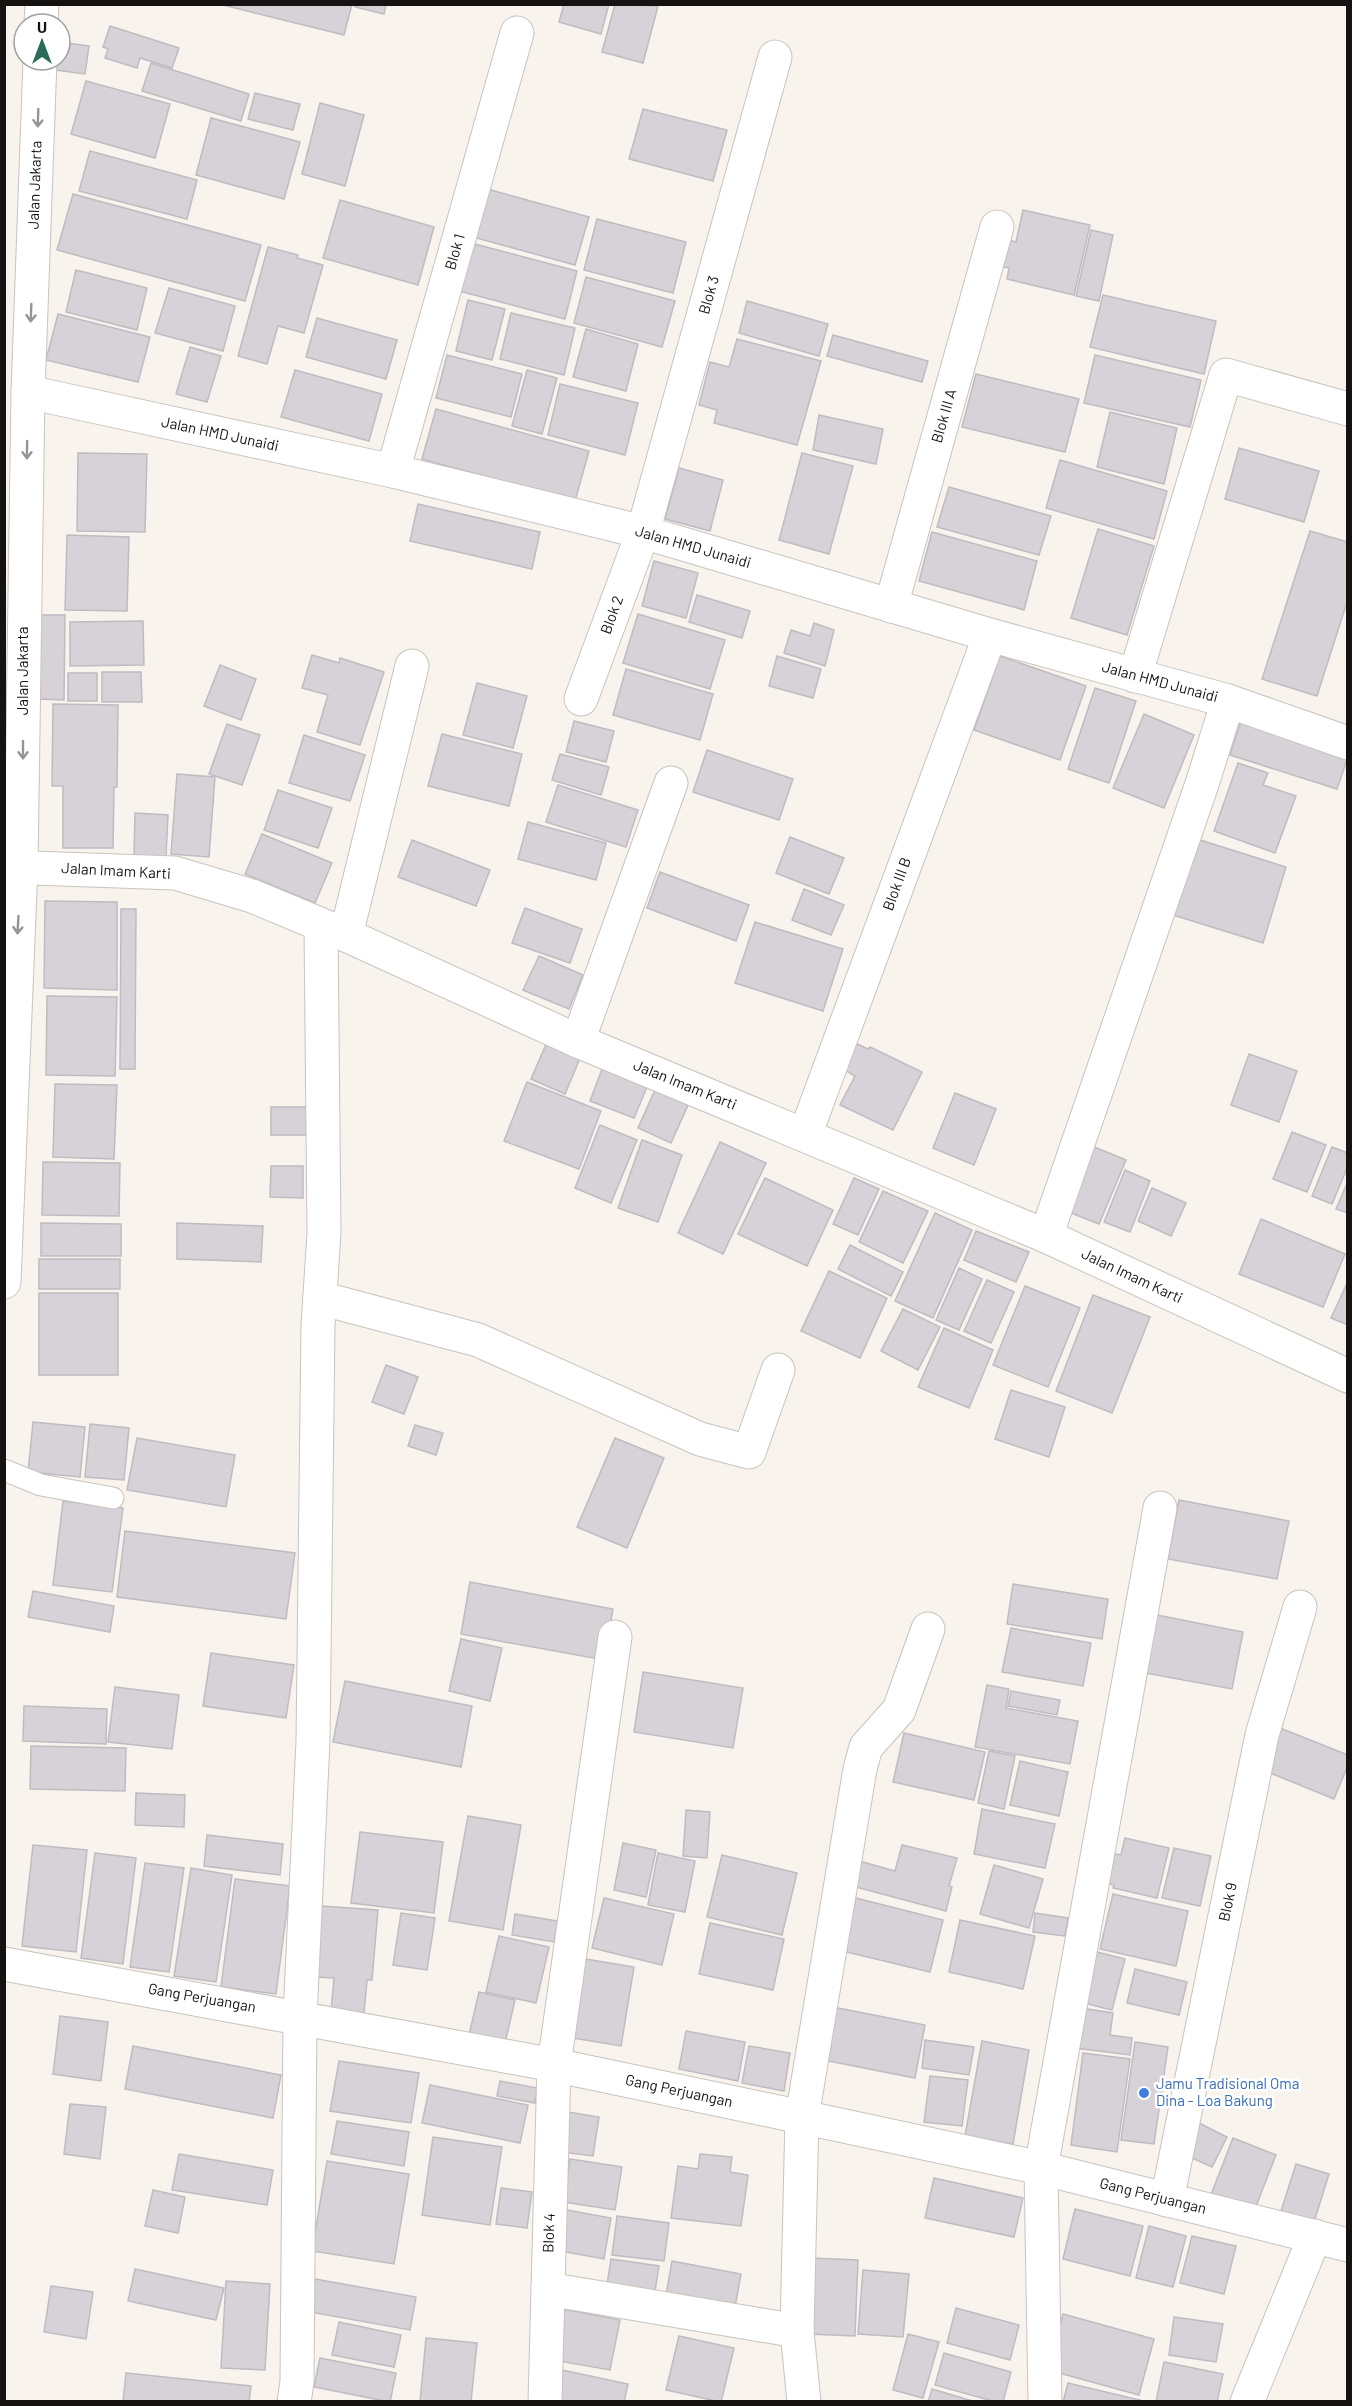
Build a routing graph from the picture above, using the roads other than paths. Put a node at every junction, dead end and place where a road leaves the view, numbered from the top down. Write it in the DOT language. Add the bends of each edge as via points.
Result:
graph roads {
  1 [pos="517,33"];
  2 [pos="775,57"];
  3 [pos="40,72"];
  4 [pos="998,227"];
  5 [pos="28,392"];
  6 [pos="1347,409"];
  7 [pos="393,471"];
  8 [pos="643,532"];
  9 [pos="891,606"];
  10 [pos="990,635"];
  11 [pos="412,666"];
  12 [pos="1135,676"];
  13 [pos="581,699"];
  14 [pos="1228,701"];
  15 [pos="1347,743"];
  16 [pos="671,783"];
  17 [pos="13,867"];
  18 [pos="334,931"];
  19 [pos="578,1041"];
  20 [pos="805,1135"];
  21 [pos="1046,1236"];
  22 [pos="4,1282"];
  23 [pos="320,1298"];
  24 [pos="778,1370"];
  25 [pos="1347,1376"];
  26 [pos="4,1470"];
  27 [pos="113,1498"];
  28 [pos="1160,1508"];
  29 [pos="1300,1607"];
  30 [pos="928,1629"];
  31 [pos="615,1637"];
  32 [pos="4,1964"];
  33 [pos="300,2017"];
  34 [pos="554,2065"];
  35 [pos="802,2117"];
  36 [pos="1041,2168"];
  37 [pos="1167,2200"];
  38 [pos="1315,2236"];
  39 [pos="1347,2245"];
  40 [pos="548,2289"];
  41 [pos="797,2331"];
  42 [pos="294,2402"];
  43 [pos="545,2402"];
  44 [pos="804,2402"];
  45 [pos="1045,2402"];
  46 [pos="1247,2402"];
  1 -- 7 [label="street, Blok 1"];
  2 -- 8 [label="street, Blok 3"];
  3 -- 5 [label="street, Jalan Jakarta, one-way"];
  4 -- 9 [label="street, Blok III A"];
  5 -- 7 [label="street, Jalan HMD Junaidi"];
  5 -- 17 [label="street, Jalan Jakarta, one-way"];
  6 -- 12 [label="street" via="1226,375"];
  7 -- 8 [label="street, Jalan HMD Junaidi"];
  8 -- 9 [label="street, Jalan HMD Junaidi"];
  8 -- 13 [label="street, Blok 2"];
  9 -- 10 [label="street, Jalan HMD Junaidi"];
  10 -- 12 [label="street, Jalan HMD Junaidi"];
  10 -- 20 [label="street, Blok III B"];
  11 -- 18 [label="street"];
  12 -- 14 [label="street, Jalan HMD Junaidi"];
  14 -- 15 [label="street, Jalan HMD Junaidi"];
  14 -- 21 [label="street"];
  16 -- 19 [label="street"];
  17 -- 18 [label="street, Jalan Imam Karti" via="175,873 252,896"];
  17 -- 22 [label="street, Jalan Jakarta, one-way"];
  18 -- 19 [label="street, Jalan Imam Karti"];
  18 -- 23 [label="street"];
  19 -- 20 [label="street, Jalan Imam Karti"];
  20 -- 21 [label="street, Jalan Imam Karti"];
  21 -- 25 [label="street, Jalan Imam Karti"];
  23 -- 24 [label="street" via="478,1340 700,1439 749,1452"];
  23 -- 33 [label="street" via="313,1741"];
  26 -- 27 [label="lane" via="41,1485"];
  28 -- 36 [label="street"];
  29 -- 37 [label="street, Blok 9" via="1262,1735"];
  30 -- 35 [label="street" via="899,1710 866,1747 860,1769"];
  31 -- 34 [label="street, Blok 4"];
  32 -- 33 [label="street, Gang Perjuangan"];
  33 -- 34 [label="street, Gang Perjuangan"];
  33 -- 42 [label="street"];
  34 -- 35 [label="street, Gang Perjuangan"];
  34 -- 40 [label="street, Blok 4"];
  35 -- 36 [label="street, Gang Perjuangan"];
  35 -- 41 [label="street"];
  36 -- 37 [label="street, Gang Perjuangan"];
  36 -- 45 [label="street"];
  37 -- 38 [label="street, Gang Perjuangan"];
  38 -- 39 [label="street, Gang Perjuangan"];
  38 -- 46 [label="street"];
  40 -- 41 [label="street"];
  40 -- 43 [label="street, Blok 4"];
  41 -- 44 [label="street"];
}
